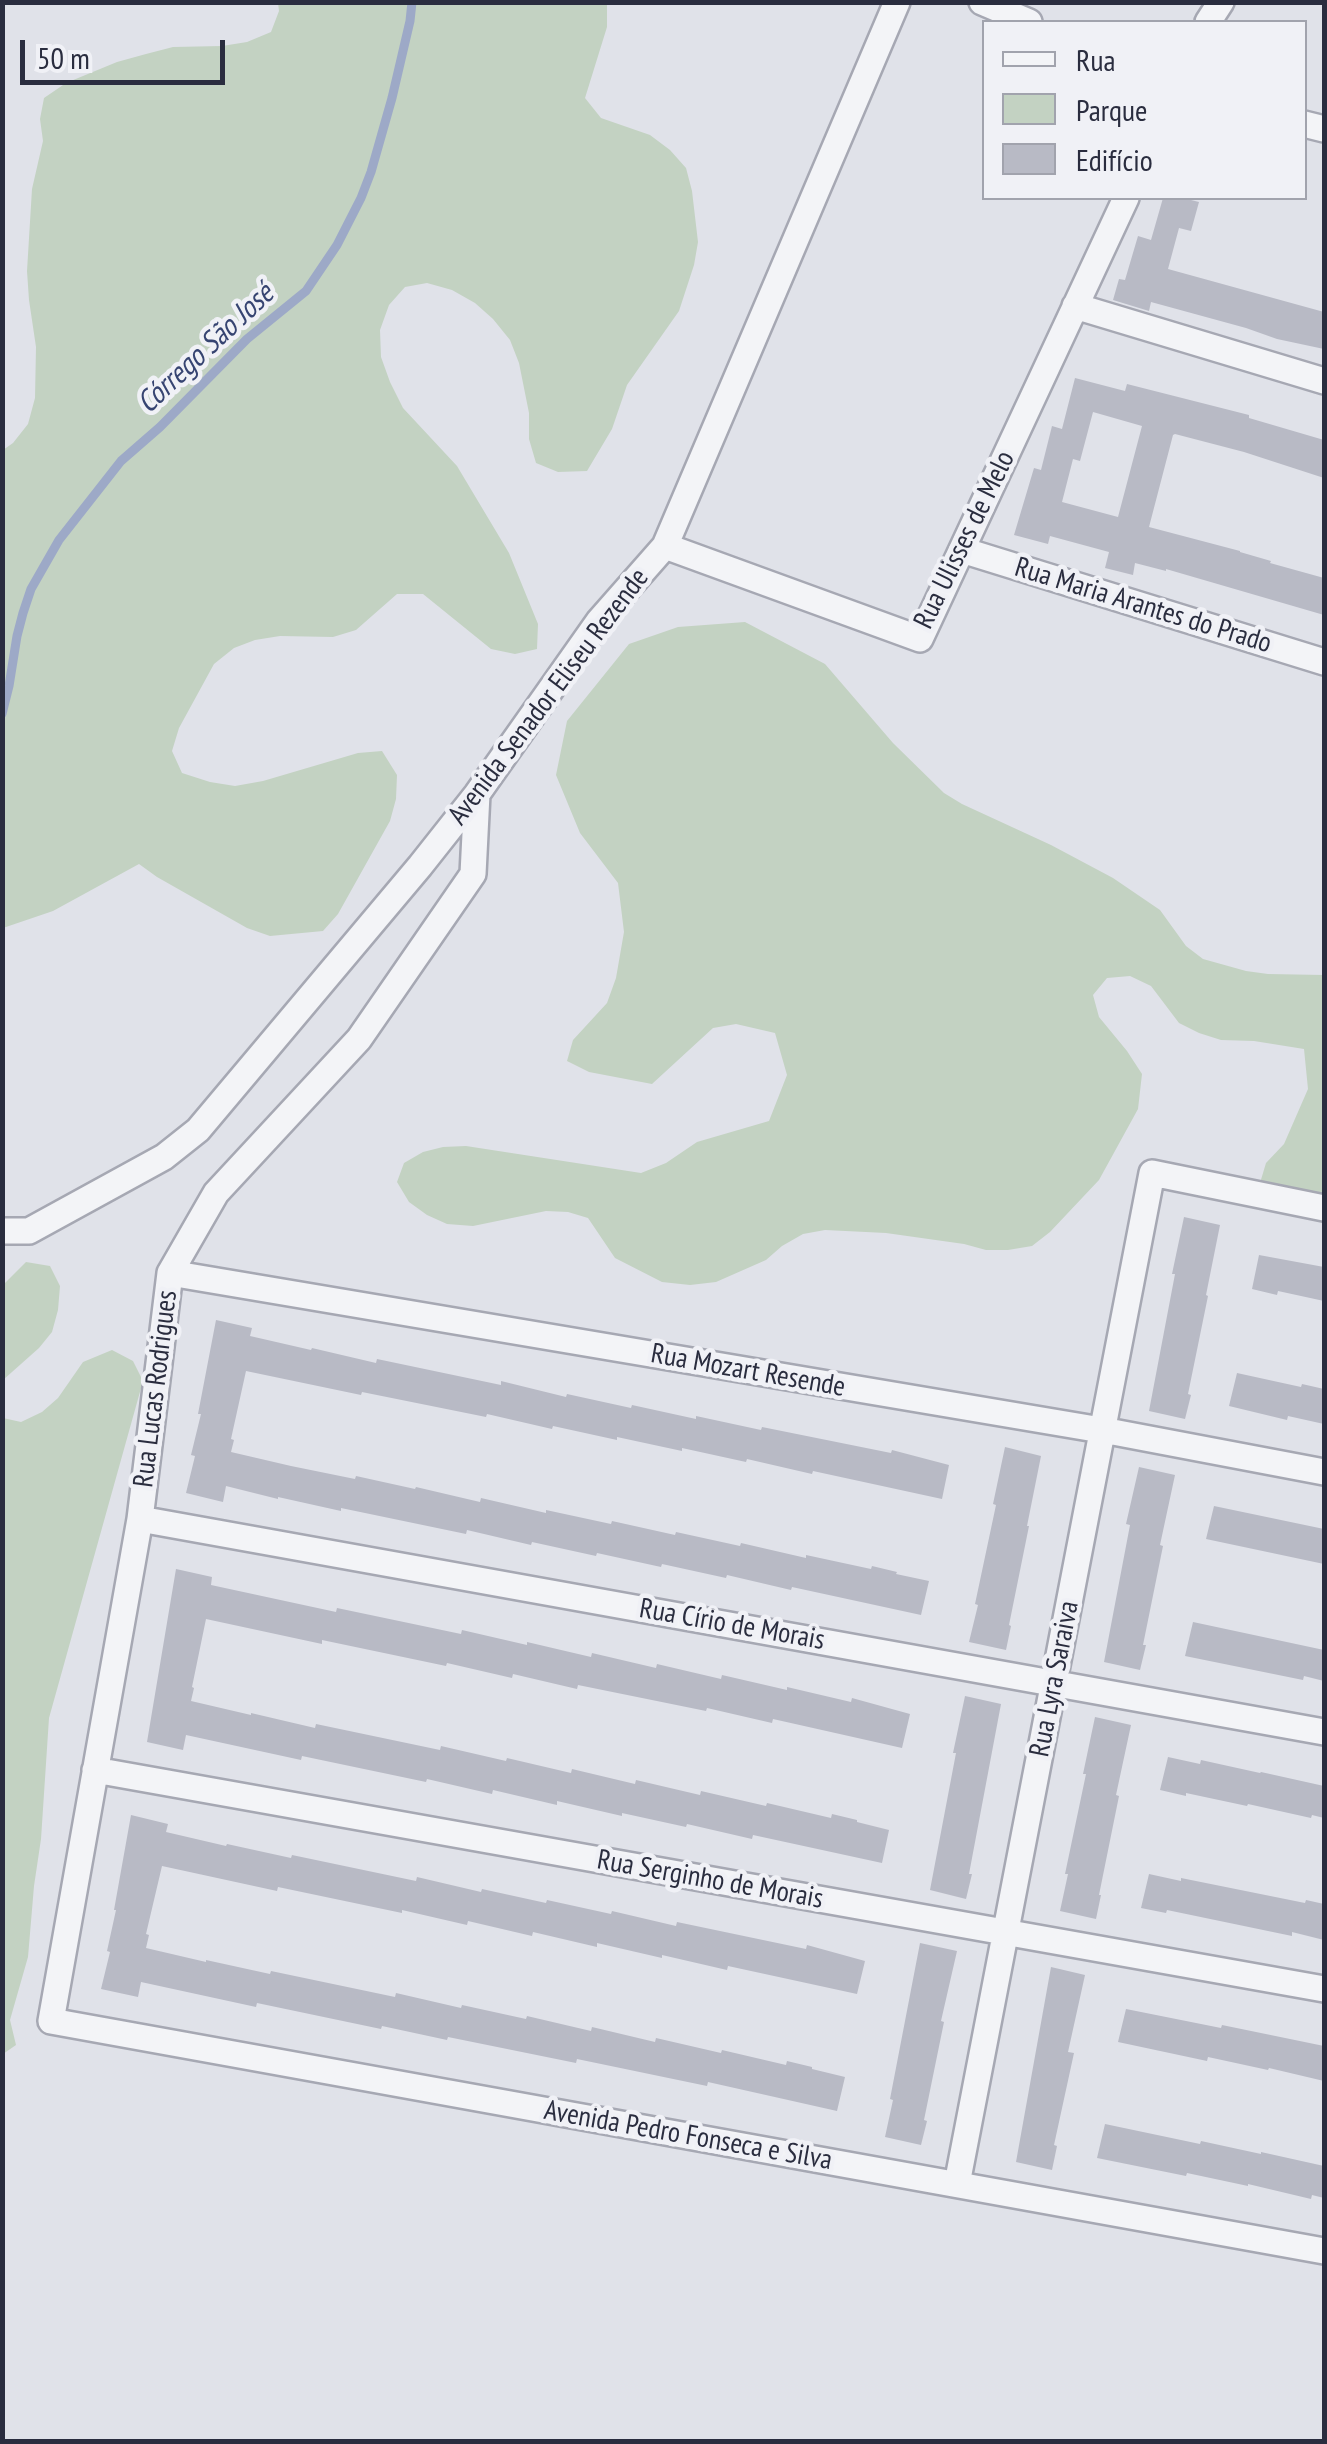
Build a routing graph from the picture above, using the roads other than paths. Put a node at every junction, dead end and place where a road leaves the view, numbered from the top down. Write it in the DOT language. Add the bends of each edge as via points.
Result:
graph roads {
  1 [pos="898,2"];
  2 [pos="982,2"];
  3 [pos="1024,20"];
  4 [pos="1125,200"];
  5 [pos="1075,306"];
  6 [pos="1324,381"];
  7 [pos="665,546"];
  8 [pos="962,550"];
  9 [pos="1324,662"];
  10 [pos="477,794"];
  11 [pos="1324,1208"];
  12 [pos="2,1231"];
  13 [pos="170,1273"];
  14 [pos="1103,1430"];
  15 [pos="1324,1472"];
  16 [pos="140,1518"];
  17 [pos="1054,1683"];
  18 [pos="1324,1732"];
  19 [pos="95,1770"];
  20 [pos="1006,1932"];
  21 [pos="1324,1990"];
  22 [pos="51,2021"];
  23 [pos="957,2184"];
  24 [pos="1324,2251"];
  1 -- 7 [label="street, Avenida Senador Eliseu Rezende"];
  2 -- 3 [label="street"];
  4 -- 5 [label="street, Rua Ulisses de Melo"];
  5 -- 6 [label="street"];
  5 -- 8 [label="street, Rua Ulisses de Melo"];
  7 -- 8 [label="street, Rua Ulisses de Melo" via="920,639"];
  7 -- 10 [label="street, Avenida Senador Eliseu Rezende" via="598,621"];
  8 -- 9 [label="street, Rua Maria Arantes do Prado"];
  10 -- 12 [label="street, Avenida Senador Eliseu Rezende" via="198,1130 164,1157 28,1231"];
  10 -- 13 [label="street, Rua Lucas Rodrigues" via="473,874 359,1039 216,1193"];
  11 -- 14 [label="street, Rua Lyra Saraiva" via="1152,1173"];
  13 -- 14 [label="street, Rua Mozart Resende"];
  13 -- 16 [label="street, Rua Lucas Rodrigues"];
  14 -- 15 [label="street, Rua Mozart Resende"];
  14 -- 17 [label="street, Rua Lyra Saraiva"];
  16 -- 17 [label="street, Rua Círio de Morais"];
  16 -- 19 [label="street, Rua Lucas Rodrigues"];
  17 -- 18 [label="street, Rua Círio de Morais"];
  17 -- 20 [label="street, Rua Lyra Saraiva"];
  19 -- 20 [label="street, Rua Serginho de Morais"];
  19 -- 22 [label="street, Rua Lucas Rodrigues"];
  20 -- 21 [label="street, Rua Serginho de Morais"];
  20 -- 23 [label="street, Rua Lyra Saraiva"];
  22 -- 23 [label="street, Avenida Pedro Fonseca e Silva"];
  23 -- 24 [label="street, Avenida Pedro Fonseca e Silva"];
}
